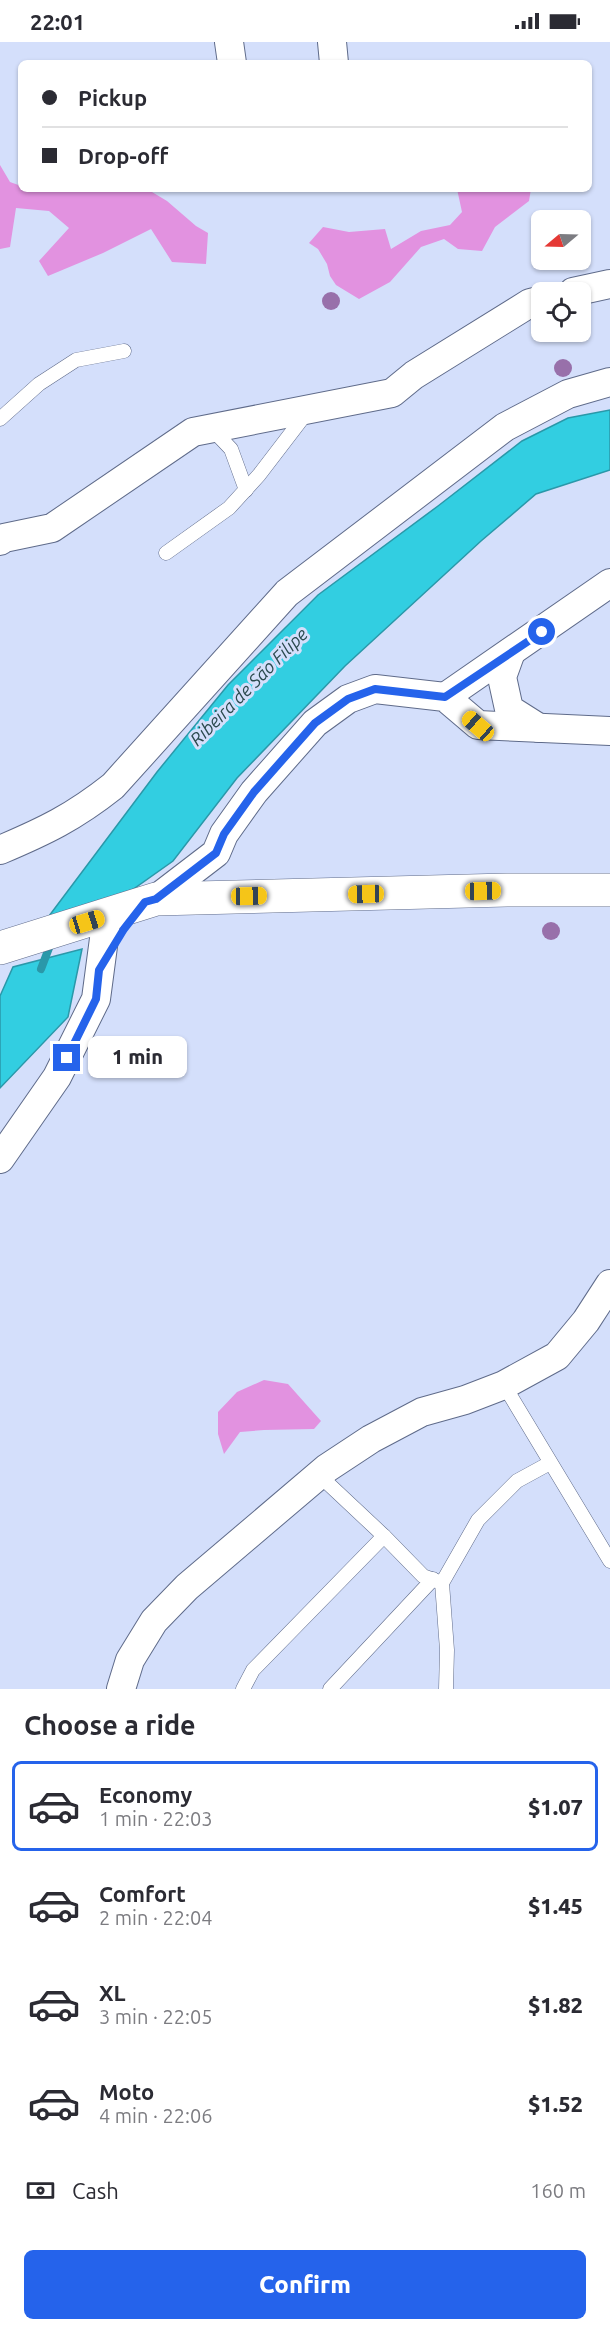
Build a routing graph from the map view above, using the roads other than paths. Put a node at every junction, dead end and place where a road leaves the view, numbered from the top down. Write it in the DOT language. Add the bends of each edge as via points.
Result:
graph roads {
  1 [pos="229,42"];
  2 [pos="332,42"];
  3 [pos="232,60"];
  4 [pos="334,60"];
  5 [pos="610,284"];
  6 [pos="591,288"];
  7 [pos="531,303"];
  8 [pos="124,351"];
  9 [pos="610,382"];
  10 [pos="309,410"];
  11 [pos="0,419"];
  12 [pos="211,429"];
  13 [pos="246,490"];
  14 [pos="0,541"];
  15 [pos="166,553"];
  16 [pos="610,583"];
  17 [pos="511,652"];
  18 [pos="445,697"];
  19 [pos="539,728"];
  20 [pos="610,730"];
  21 [pos="0,850"];
  22 [pos="610,890"];
  23 [pos="151,900"];
  24 [pos="107,915"];
  25 [pos="3,947"];
  26 [pos="99,970"];
  27 [pos="0,1159"];
  28 [pos="609,1288"];
  29 [pos="504,1385"];
  30 [pos="550,1463"];
  31 [pos="319,1475"];
  32 [pos="384,1536"];
  33 [pos="610,1561"];
  34 [pos="438,1581"];
  35 [pos="121,1689"];
  36 [pos="243,1689"];
  37 [pos="330,1689"];
  38 [pos="446,1689"];
  1 -- 3 [label="street"];
  2 -- 4 [label="street"];
  5 -- 6 [label="street"];
  7 -- 10 [label="street" via="414,375 392,393"];
  8 -- 11 [label="lane" via="76,360 39,384"];
  9 -- 21 [label="street" via="568,394 505,427 287,593 113,786 82,811"];
  10 -- 12 [label="street"];
  10 -- 13 [label="lane"];
  12 -- 13 [label="lane" via="231,449"];
  12 -- 14 [label="street" via="193,432 52,528"];
  13 -- 15 [label="lane" via="229,508"];
  16 -- 17 [label="street"];
  17 -- 18 [label="street"];
  17 -- 19 [label="street" via="502,676 509,708"];
  18 -- 19 [label="street" via="478,726"];
  18 -- 23 [label="street" via="375,689 348,699 315,723 254,792 224,834 216,853"];
  19 -- 20 [label="street"];
  22 -- 23 [label="street"];
  23 -- 24 [label="street"];
  23 -- 26 [label="street" via="124,929"];
  24 -- 25 [label="street"];
  24 -- 26 [label="street"];
  26 -- 27 [label="street" via="96,999 57,1077"];
  28 -- 29 [label="street" via="557,1356"];
  29 -- 30 [label="lane"];
  29 -- 31 [label="street" via="422,1412 371,1439"];
  30 -- 33 [label="lane"];
  30 -- 34 [label="lane" via="517,1481 478,1520"];
  31 -- 32 [label="lane"];
  31 -- 35 [label="street" via="187,1587 154,1621 130,1660"];
  32 -- 34 [label="lane" via="423,1576"];
  32 -- 36 [label="lane" via="253,1670"];
  34 -- 37 [label="lane"];
  34 -- 38 [label="lane" via="447,1650"];
}
